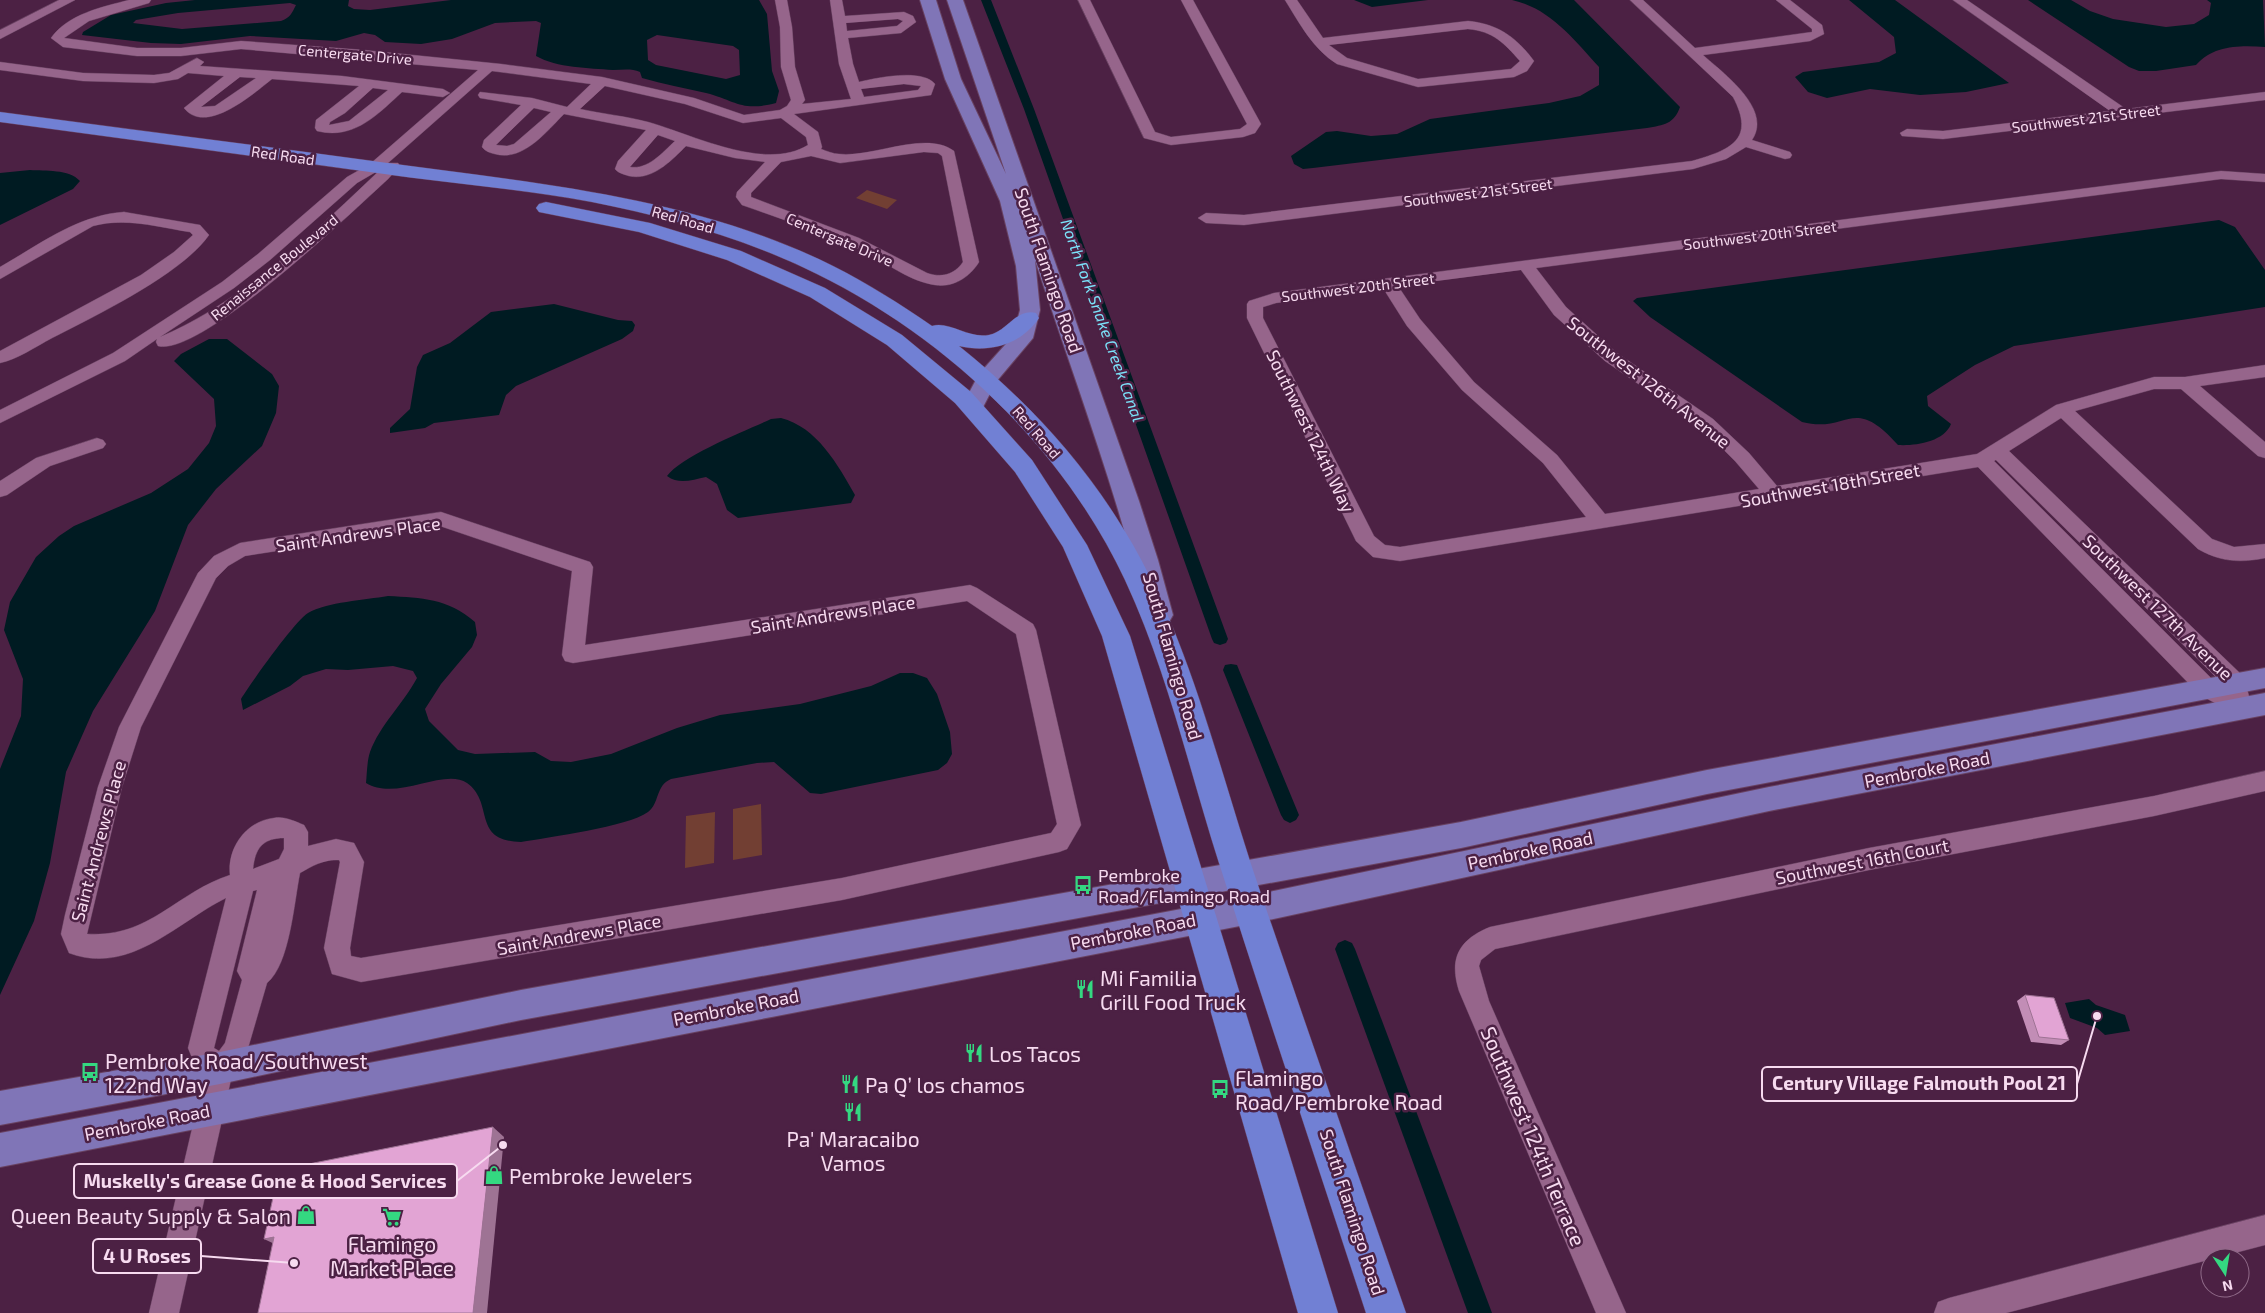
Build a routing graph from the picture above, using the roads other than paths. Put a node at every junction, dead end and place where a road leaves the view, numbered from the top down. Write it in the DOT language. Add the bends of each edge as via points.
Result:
graph roads {
  1 [pos="69,0"];
  2 [pos="146,0"];
  3 [pos="781,0"];
  4 [pos="786,0"];
  5 [pos="836,0"];
  6 [pos="928,0"];
  7 [pos="955,0"];
  8 [pos="1084,0"];
  9 [pos="1187,0"];
  10 [pos="1291,0"];
  11 [pos="1652,0"];
  12 [pos="1782,0"];
  13 [pos="1959,0"];
  14 [pos="1637,1"];
  15 [pos="83,2"];
  16 [pos="101,11"];
  17 [pos="840,20"];
  18 [pos="0,35"];
  19 [pos="842,35"];
  20 [pos="1320,42"];
  21 [pos="222,47"];
  22 [pos="1692,52"];
  23 [pos="371,54"];
  24 [pos="0,66"];
  25 [pos="495,68"];
  26 [pos="187,69"];
  27 [pos="235,74"];
  28 [pos="267,76"];
  29 [pos="342,80"];
  30 [pos="602,81"];
  31 [pos="370,84"];
  32 [pos="853,87"];
  33 [pos="398,88"];
  34 [pos="443,93"];
  35 [pos="612,93"];
  36 [pos="485,95"];
  37 [pos="2265,96"];
  38 [pos="532,102"];
  39 [pos="859,102"];
  40 [pos="566,110"];
  41 [pos="788,111"];
  42 [pos="2124,114"];
  43 [pos="591,115"];
  44 [pos="0,117"];
  45 [pos="654,130"];
  46 [pos="0,132"];
  47 [pos="1907,133"];
  48 [pos="684,140"];
  49 [pos="1744,142"];
  50 [pos="810,151"];
  51 [pos="1785,155"];
  52 [pos="778,157"];
  53 [pos="380,173"];
  54 [pos="2265,178"];
  55 [pos="352,180"];
  56 [pos="1206,218"];
  57 [pos="1526,266"];
  58 [pos="0,274"];
  59 [pos="1388,282"];
  60 [pos="1255,304"];
  61 [pos="1028,318"];
  62 [pos="918,326"];
  63 [pos="119,357"];
  64 [pos="0,358"];
  65 [pos="2265,371"];
  66 [pos="987,379"];
  67 [pos="2185,383"];
  68 [pos="974,406"];
  69 [pos="2062,409"];
  70 [pos="1,414"];
  71 [pos="97,444"];
  72 [pos="2265,452"];
  73 [pos="1989,455"];
  74 [pos="0,490"];
  75 [pos="1774,495"];
  76 [pos="1602,523"];
  77 [pos="2265,551"];
  78 [pos="1380,552"];
  79 [pos="1172,664"];
  80 [pos="2265,678"];
  81 [pos="2208,689"];
  82 [pos="2248,699"];
  83 [pos="1848,756"];
  84 [pos="1864,781"];
  85 [pos="2262,786"];
  86 [pos="281,870"];
  87 [pos="1239,874"];
  88 [pos="243,880"];
  89 [pos="1190,883"];
  90 [pos="1250,910"];
  91 [pos="1202,918"];
  92 [pos="1467,958"];
  93 [pos="220,1068"];
  94 [pos="0,1108"];
  95 [pos="210,1110"];
  96 [pos="0,1150"];
  97 [pos="2265,1230"];
  98 [pos="164,1313"];
  99 [pos="1318,1313"];
  100 [pos="1386,1313"];
  101 [pos="1611,1313"];
  102 [pos="1949,1313"];
  1 -- 18 [label="street"];
  2 -- 16 [label="street, Centergate Drive"];
  3 -- 4 [label="street"];
  3 -- 41 [label="street" via="788,67 798,100"];
  5 -- 17 [label="street"];
  6 -- 61 [label="main road, South Flamingo Road" via="953,79 1012,209 1026,266"];
  7 -- 79 [label="main road, South Flamingo Road" via="1127,501 1146,560"];
  8 -- 9 [label="street" via="1149,135 1171,141 1250,130 1254,124"];
  10 -- 20 [label="street"];
  11 -- 14 [label="street"];
  12 -- 22 [label="street" via="1818,28 1818,34"];
  13 -- 42 [label="street"];
  14 -- 22 [label="street"];
  15 -- 16 [label="street"];
  16 -- 21 [label="street, Centergate Drive" via="61,32 58,40 137,52 180,52"];
  17 -- 19 [label="street"];
  17 -- 19 [label="street" via="900,15 910,22 901,29"];
  19 -- 32 [label="street"];
  20 -- 20 [label="street" via="1331,56 1342,61 1418,83 1514,73 1527,61 1501,32 1486,26"];
  21 -- 23 [label="street, Centergate Drive"];
  21 -- 26 [label="street, Centergate Drive"];
  22 -- 49 [label="street" via="1739,95 1748,108 1750,130"];
  23 -- 25 [label="street, Centergate Drive"];
  23 -- 29 [label="street"];
  24 -- 26 [label="street, Centergate Drive" via="113,79 166,78"];
  25 -- 30 [label="street, Centergate Drive"];
  25 -- 53 [label="street"];
  26 -- 27 [label="street, Centergate Drive"];
  27 -- 28 [label="street, Centergate Drive"];
  27 -- 28 [label="street" via="191,108 200,113 218,110"];
  28 -- 29 [label="street, Centergate Drive"];
  29 -- 31 [label="street, Centergate Drive"];
  30 -- 35 [label="street, Centergate Drive"];
  30 -- 40 [label="street"];
  31 -- 33 [label="street, Centergate Drive"];
  31 -- 33 [label="street" via="323,120 322,128 339,130 353,125"];
  32 -- 39 [label="street"];
  32 -- 39 [label="street, Centergate Drive" via="909,80 925,81 929,88 920,94"];
  33 -- 34 [label="street, Centergate Drive"];
  35 -- 41 [label="street, Centergate Drive" via="689,102 743,118 755,119"];
  35 -- 43 [label="street"];
  36 -- 38 [label="street, Centergate Drive"];
  37 -- 42 [label="street, Southwest 21st Street"];
  38 -- 40 [label="street, Centergate Drive"];
  38 -- 40 [label="street" via="489,142 489,147 502,151 521,147"];
  39 -- 41 [label="street, Centergate Drive"];
  40 -- 43 [label="street, Centergate Drive"];
  41 -- 50 [label="street" via="813,135 815,147"];
  42 -- 47 [label="street, Southwest 21st Street" via="1944,135"];
  43 -- 45 [label="street, Centergate Drive" via="641,124"];
  44 -- 53 [label="highway, Red Road"];
  45 -- 48 [label="street, Centergate Drive"];
  45 -- 48 [label="street" via="622,169 630,173 648,171"];
  46 -- 55 [label="highway, Red Road"];
  48 -- 52 [label="street, Centergate Drive" via="744,154"];
  49 -- 51 [label="street"];
  49 -- 56 [label="street, Southwest 21st Street" via="1734,152 1693,166 1244,220"];
  50 -- 52 [label="street, Centergate Drive"];
  50 -- 52 [label="street, Centergate Drive" via="840,159 924,148 942,149 948,154 960,200 972,262 968,269 944,280 930,279 867,247 746,202 744,192"];
  53 -- 55 [label="highway, Red Road"];
  53 -- 62 [label="highway, Red Road" via="589,196 674,215 806,261 852,284"];
  53 -- 63 [label="street, Renaissance Boulevard" via="284,263 210,319 171,339"];
  53 -- 68 [label="highway, Red Road" via="654,230 749,260 831,300 884,331"];
  54 -- 57 [label="street, Southwest 20th Street" via="2221,175"];
  55 -- 63 [label="street, Renaissance Boulevard" via="264,258"];
  57 -- 59 [label="street, Southwest 20th Street"];
  57 -- 75 [label="street, Southwest 126th Avenue" via="1560,311 1611,357 1706,423 1742,456"];
  58 -- 64 [label="street" via="88,223 104,218 124,217 195,228 202,235 191,248 109,301"];
  59 -- 60 [label="street, Southwest 20th Street" via="1274,298"];
  59 -- 76 [label="street" via="1412,322 1468,386 1550,459"];
  60 -- 78 [label="street, Southwest 124th Way" via="1255,318 1366,541"];
  61 -- 62 [label="highway" via="1003,339 985,343 968,342"];
  61 -- 66 [label="main road, South Flamingo Road" via="1023,338"];
  62 -- 66 [label="highway, Red Road"];
  63 -- 70 [label="street, Renaissance Boulevard"];
  65 -- 67 [label="street, Southwest 18th Street"];
  66 -- 68 [label="main road, South Flamingo Road"];
  66 -- 79 [label="highway, Red Road" via="1049,444 1113,533 1137,577"];
  67 -- 69 [label="street, Southwest 18th Street" via="2154,384"];
  67 -- 72 [label="street"];
  68 -- 89 [label="highway, Red Road" via="1016,454 1075,542 1098,588 1116,636"];
  69 -- 73 [label="street, Southwest 18th Street"];
  69 -- 77 [label="street" via="2205,544 2220,553 2240,556"];
  71 -- 74 [label="street" via="43,462"];
  73 -- 75 [label="street, Southwest 18th Street"];
  73 -- 81 [label="street, Southwest 127th Avenue"];
  73 -- 82 [label="street, Southwest 127th Avenue"];
  75 -- 76 [label="street, Southwest 18th Street"];
  76 -- 78 [label="street, Southwest 18th Street" via="1400,554"];
  79 -- 87 [label="highway, South Flamingo Road"];
  80 -- 82 [label="main road, Pembroke Road"];
  81 -- 82 [label="main road, Pembroke Road"];
  81 -- 83 [label="main road, Pembroke Road"];
  82 -- 84 [label="main road, Pembroke Road"];
  83 -- 84 [label="street"];
  83 -- 87 [label="main road, Pembroke Road" via="1707,782 1461,835"];
  84 -- 90 [label="main road, Pembroke Road"];
  85 -- 92 [label="street, Southwest 16th Court" via="1870,859 1490,939 1474,948"];
  86 -- 88 [label="street, Saint Andrews Place"];
  86 -- 88 [label="street" via="296,849 296,832 288,827 259,833 249,841 240,861"];
  86 -- 88 [label="street, Saint Andrews Place" via="332,847 346,850 352,862 337,948 341,966 361,970 842,890 1059,842 1069,825 1026,630 970,593 573,655 583,567 441,519 240,550 221,560 208,573 130,727 110,788 74,934 78,945 100,948 131,943 156,932 213,892"];
  86 -- 93 [label="street" via="250,971 256,976 237,1046"];
  87 -- 89 [label="main road, Pembroke Road"];
  87 -- 90 [label="highway, South Flamingo Road"];
  88 -- 93 [label="street" via="202,1046 204,1056"];
  89 -- 91 [label="highway"];
  89 -- 93 [label="main road, Pembroke Road" via="530,1003"];
  90 -- 91 [label="main road, Pembroke Road"];
  90 -- 100 [label="highway, South Flamingo Road"];
  91 -- 95 [label="main road, Pembroke Road"];
  91 -- 99 [label="highway"];
  92 -- 101 [label="street, Southwest 124th Terrace" via="1466,974 1476,1002"];
  93 -- 94 [label="main road, Pembroke Road"];
  93 -- 95 [label="street"];
  95 -- 96 [label="main road, Pembroke Road"];
  95 -- 98 [label="street"];
  97 -- 102 [label="street"];
}
